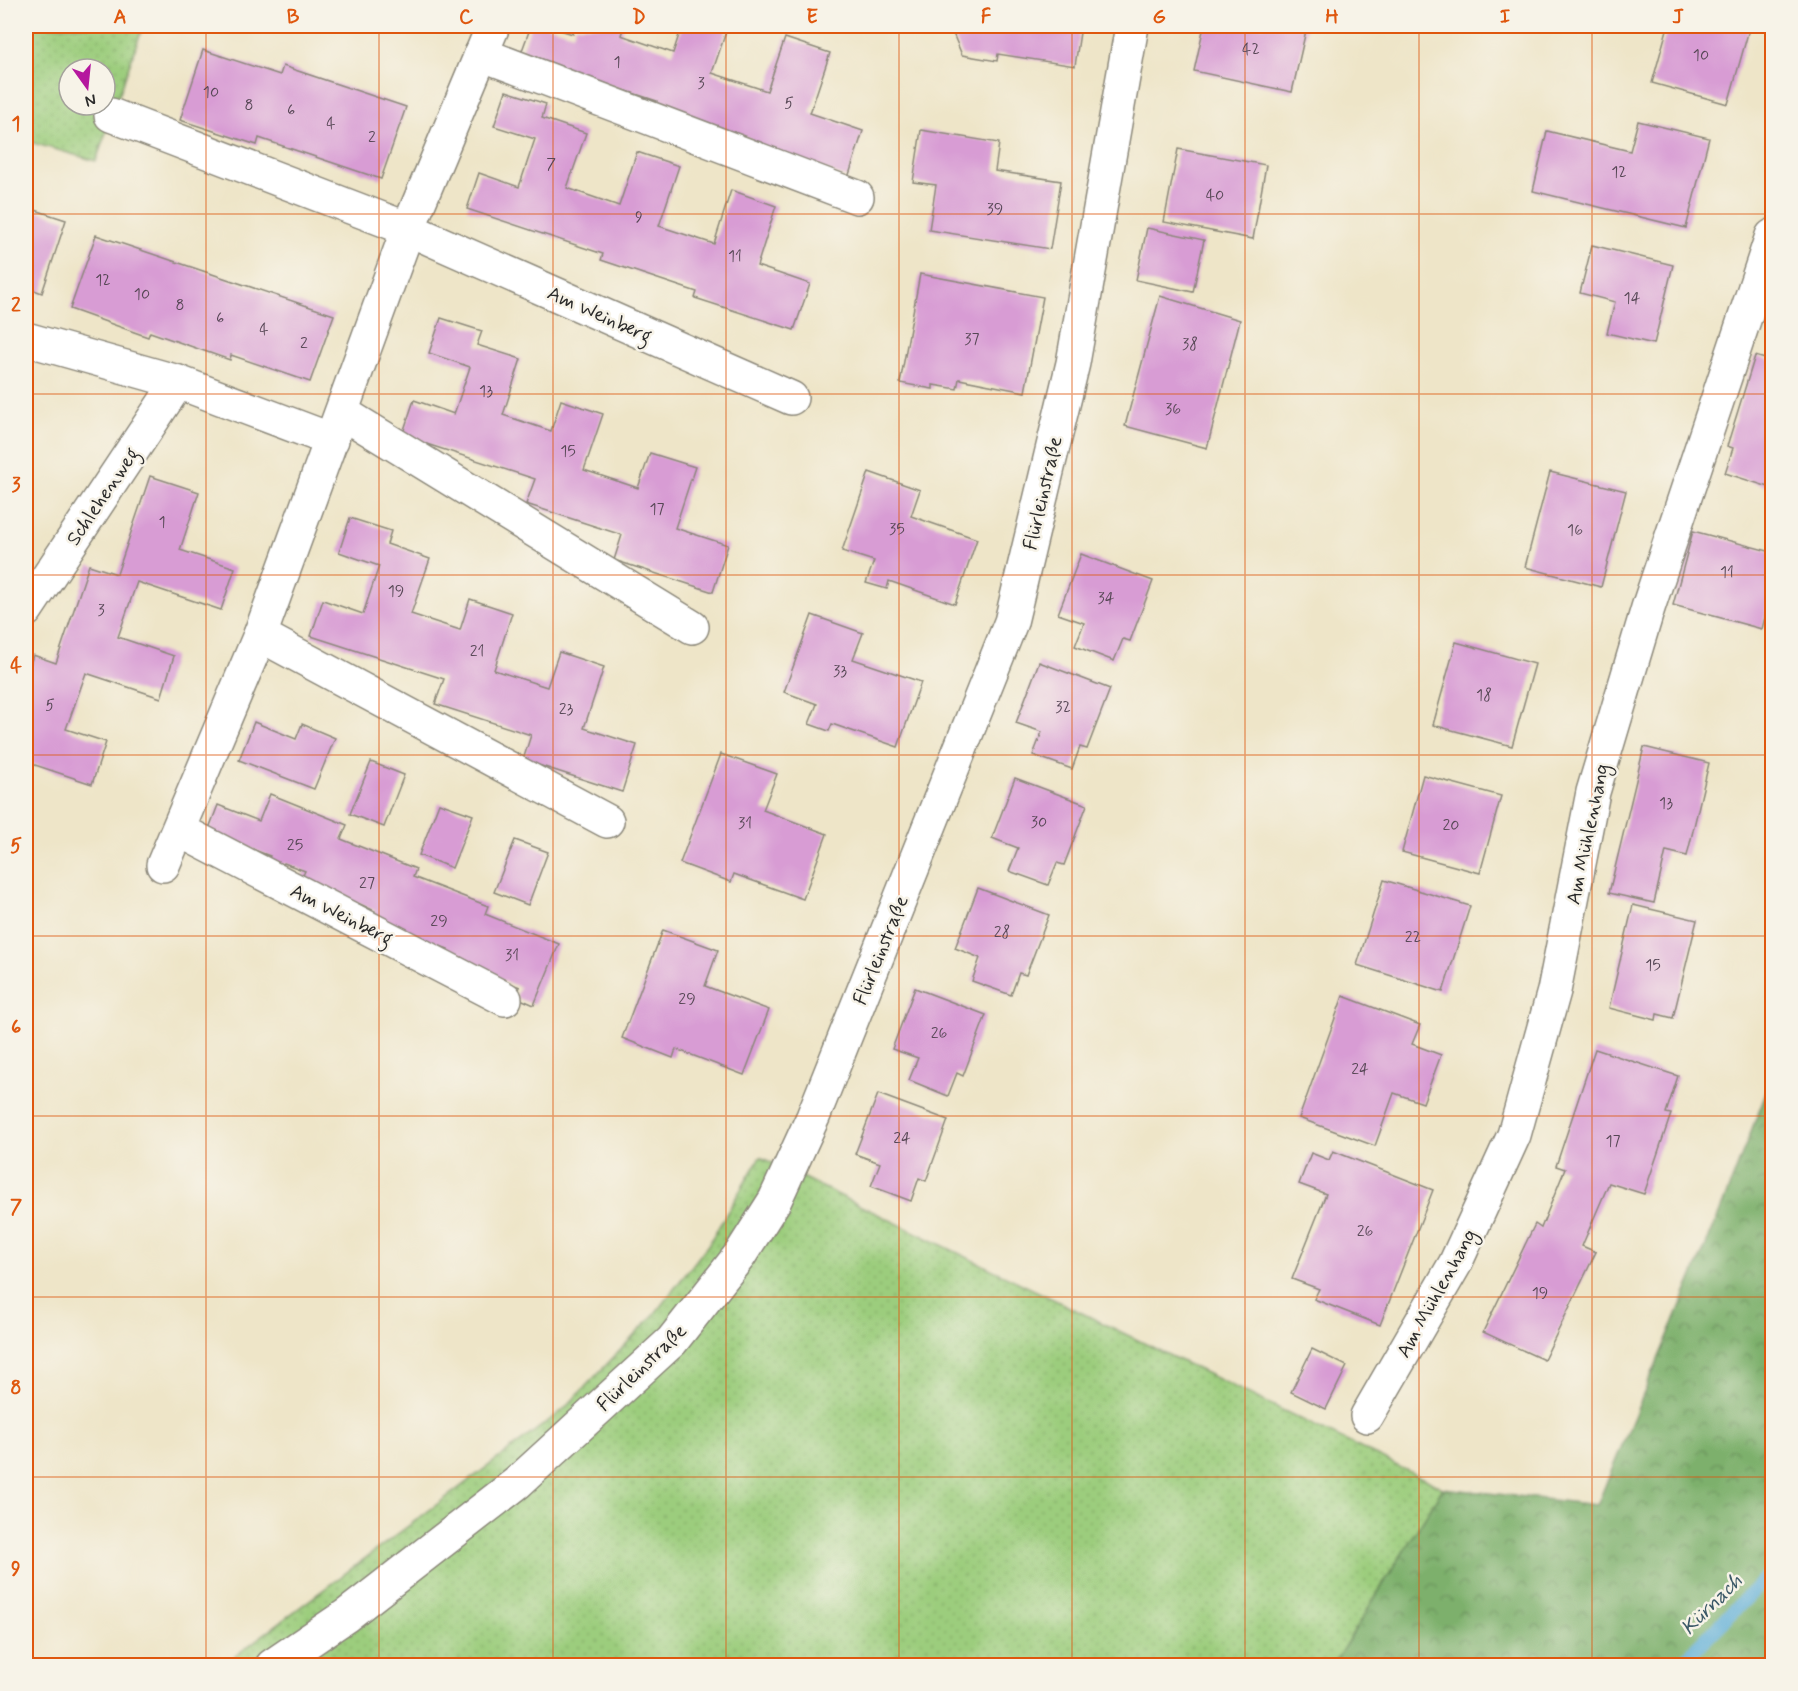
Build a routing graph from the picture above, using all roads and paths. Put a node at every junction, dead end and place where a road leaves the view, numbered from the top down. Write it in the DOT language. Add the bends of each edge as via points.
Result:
graph roads {
  1 [pos="1132,26"];
  2 [pos="487,40"];
  3 [pos="114,117"];
  4 [pos="857,197"];
  5 [pos="408,229"];
  6 [pos="1773,236"];
  7 [pos="26,339"];
  8 [pos="178,382"];
  9 [pos="791,398"];
  10 [pos="338,426"];
  11 [pos="26,610"];
  12 [pos="692,627"];
  13 [pos="260,635"];
  14 [pos="607,821"];
  15 [pos="179,830"];
  16 [pos="163,865"];
  17 [pos="505,999"];
  18 [pos="1367,1416"];
  19 [pos="272,1665"];
  1 -- 19 [label="street, Flürleinstraße" via="1072,363 1011,622 813,1117 775,1200 740,1256 672,1341 517,1484 346,1615"];
  2 -- 4 [label="street"];
  2 -- 5 [label="street"];
  3 -- 5 [label="street, Am Weinberg"];
  5 -- 9 [label="street, Am Weinberg"];
  5 -- 10 [label="street"];
  6 -- 18 [label="street, Am Mühlenhang" via="1652,596 1593,792 1554,991 1514,1135 1455,1264"];
  7 -- 8 [label="street"];
  8 -- 10 [label="street"];
  8 -- 11 [label="street, Schlehenweg"];
  10 -- 12 [label="street"];
  10 -- 13 [label="street"];
  13 -- 14 [label="street"];
  13 -- 15 [label="street"];
  15 -- 16 [label="street"];
  15 -- 17 [label="street, Am Weinberg"];
}
